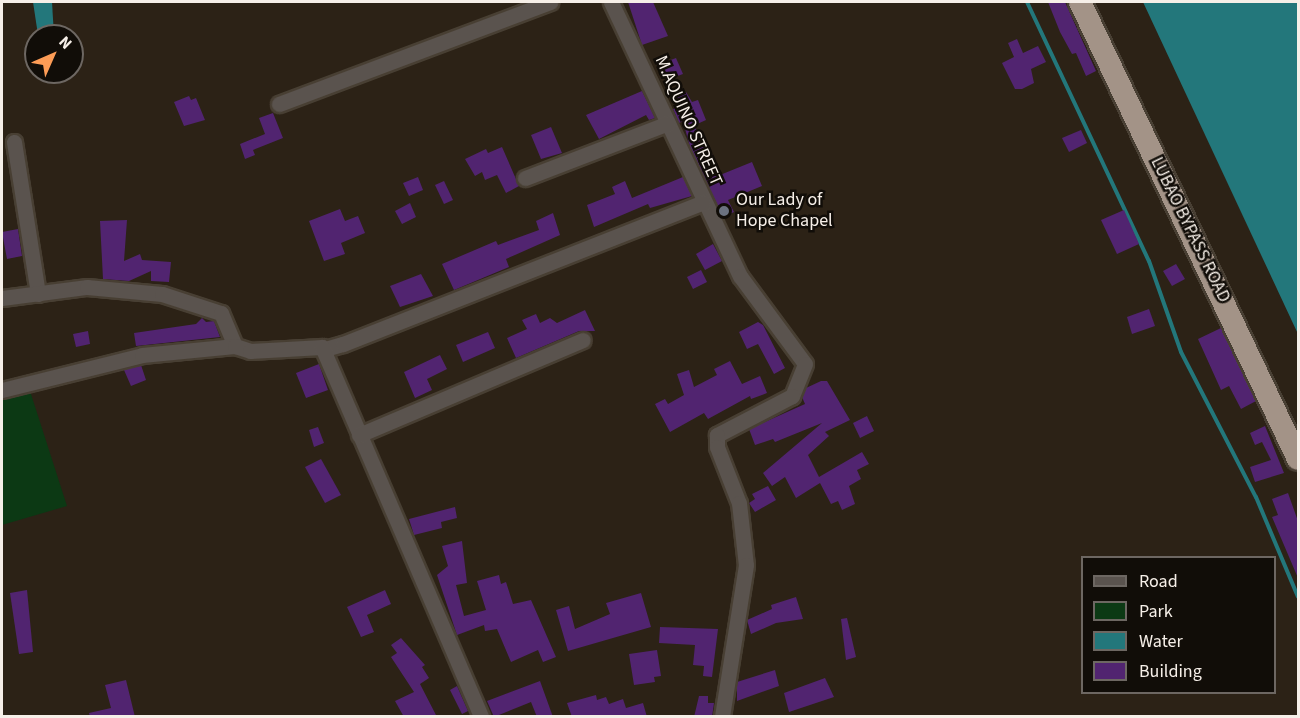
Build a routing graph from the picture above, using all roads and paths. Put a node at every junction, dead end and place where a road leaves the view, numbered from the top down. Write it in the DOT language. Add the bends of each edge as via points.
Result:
graph roads {
  1 [pos="551,2"];
  2 [pos="611,2"];
  3 [pos="1080,2"];
  4 [pos="279,104"];
  5 [pos="668,123"];
  6 [pos="14,142"];
  7 [pos="525,178"];
  8 [pos="703,202"];
  9 [pos="38,294"];
  10 [pos="2,298"];
  11 [pos="583,340"];
  12 [pos="235,346"];
  13 [pos="322,346"];
  14 [pos="2,390"];
  15 [pos="359,435"];
  16 [pos="1299,459"];
  17 [pos="481,717"];
  18 [pos="722,717"];
  1 -- 4 [label="street"];
  2 -- 5 [label="street, M.AQUINO STREET"];
  3 -- 16 [label="highway, LUBAO BYPASS ROAD"];
  5 -- 7 [label="street"];
  5 -- 8 [label="street, M.AQUINO STREET"];
  6 -- 9 [label="street"];
  8 -- 13 [label="street" via="343,344 325,349"];
  8 -- 18 [label="street, M.AQUINO STREET" via="740,276 805,364 792,396 717,435 717,447 739,503 746,565"];
  9 -- 10 [label="street"];
  9 -- 12 [label="street" via="87,287 162,294 221,313"];
  11 -- 15 [label="street"];
  12 -- 13 [label="street" via="250,351"];
  12 -- 14 [label="street" via="142,355"];
  13 -- 15 [label="street"];
  15 -- 17 [label="street"];
}
